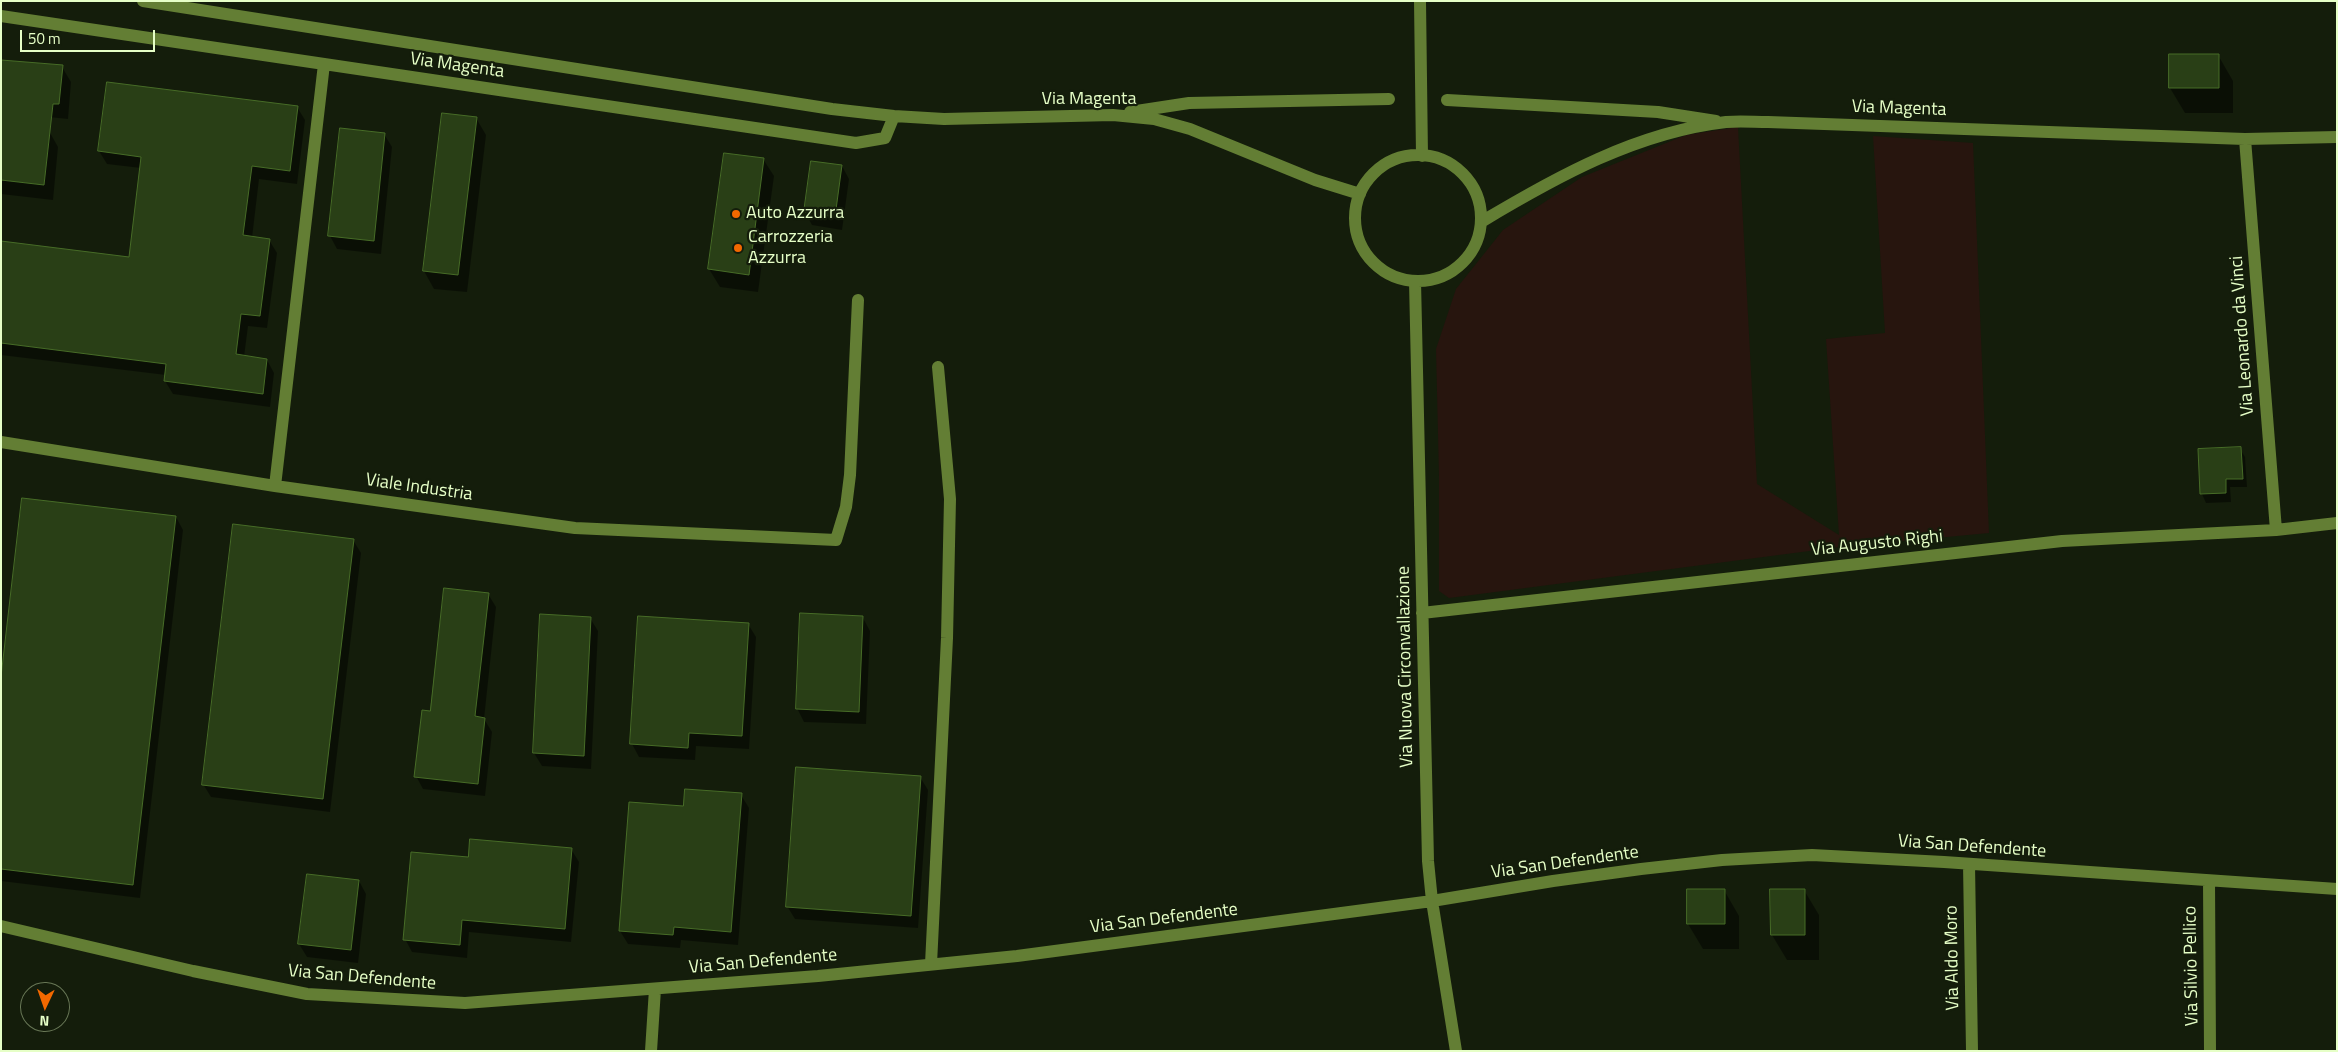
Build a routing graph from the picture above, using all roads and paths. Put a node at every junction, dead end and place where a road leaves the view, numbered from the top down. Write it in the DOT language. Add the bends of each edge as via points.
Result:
graph roads {
  1 [pos="143,1"];
  2 [pos="1420,1"];
  3 [pos="1,16"];
  4 [pos="324,64"];
  5 [pos="1389,99"];
  6 [pos="1446,100"];
  7 [pos="1113,115"];
  8 [pos="894,116"];
  9 [pos="1726,122"];
  10 [pos="2337,138"];
  11 [pos="2246,139"];
  12 [pos="1422,156"];
  13 [pos="1360,194"];
  14 [pos="1481,222"];
  15 [pos="1415,281"];
  16 [pos="858,300"];
  17 [pos="938,367"];
  18 [pos="1,442"];
  19 [pos="275,486"];
  20 [pos="2337,523"];
  21 [pos="2276,530"];
  22 [pos="1422,613"];
  23 [pos="1969,864"];
  24 [pos="2209,880"];
  25 [pos="2337,890"];
  26 [pos="1432,901"];
  27 [pos="1,926"];
  28 [pos="930,964"];
  29 [pos="655,989"];
  30 [pos="651,1051"];
  31 [pos="1456,1051"];
  32 [pos="1972,1051"];
  33 [pos="2210,1051"];
  1 -- 8 [label="street, Via Magenta"];
  2 -- 12 [label="street"];
  3 -- 4 [label="street, Via Magenta"];
  4 -- 8 [label="street, Via Magenta" via="856,143 885,138"];
  4 -- 19 [label="street"];
  5 -- 7 [label="street" via="1189,103"];
  6 -- 9 [label="street" via="1658,112"];
  7 -- 8 [label="street, Via Magenta" via="971,119"];
  7 -- 13 [label="street, Via Magenta" via="1154,119 1190,129 1315,180"];
  9 -- 11 [label="street, Via Magenta"];
  9 -- 14 [label="street, Via Magenta" via="1673,132 1621,150 1552,180"];
  10 -- 11 [label="street, Via Magenta"];
  11 -- 21 [label="street, Via Leonardo da Vinci"];
  12 -- 13 [label="street" via="1402,158 1385,165 1370,178"];
  12 -- 14 [label="street" via="1441,160 1465,177 1479,202"];
  13 -- 15 [label="street" via="1355,214 1356,228 1365,252 1378,267 1396,277"];
  14 -- 15 [label="street" via="1477,241 1467,258 1453,271 1435,279"];
  15 -- 22 [label="street, Via Nuova Circonvallazione"];
  16 -- 19 [label="street, Viale Industria" via="850,475 846,507 836,540 575,528"];
  17 -- 28 [label="street" via="950,499 947,638"];
  18 -- 19 [label="street, Viale Industria"];
  20 -- 21 [label="street, Via Augusto Righi"];
  21 -- 22 [label="street, Via Augusto Righi" via="2062,541"];
  22 -- 26 [label="street, Via Nuova Circonvallazione" via="1428,861"];
  23 -- 24 [label="street, Via San Defendente"];
  23 -- 26 [label="street, Via San Defendente" via="1812,855 1722,860"];
  23 -- 32 [label="street, Via Aldo Moro"];
  24 -- 25 [label="street, Via San Defendente"];
  24 -- 33 [label="street, Via Silvio Pellico"];
  26 -- 28 [label="street, Via San Defendente" via="1017,956"];
  26 -- 31 [label="street, Via Nuova Circonvallazione"];
  27 -- 29 [label="street, Via San Defendente" via="307,994 465,1003"];
  28 -- 29 [label="street, Via San Defendente"];
  29 -- 30 [label="street"];
}
